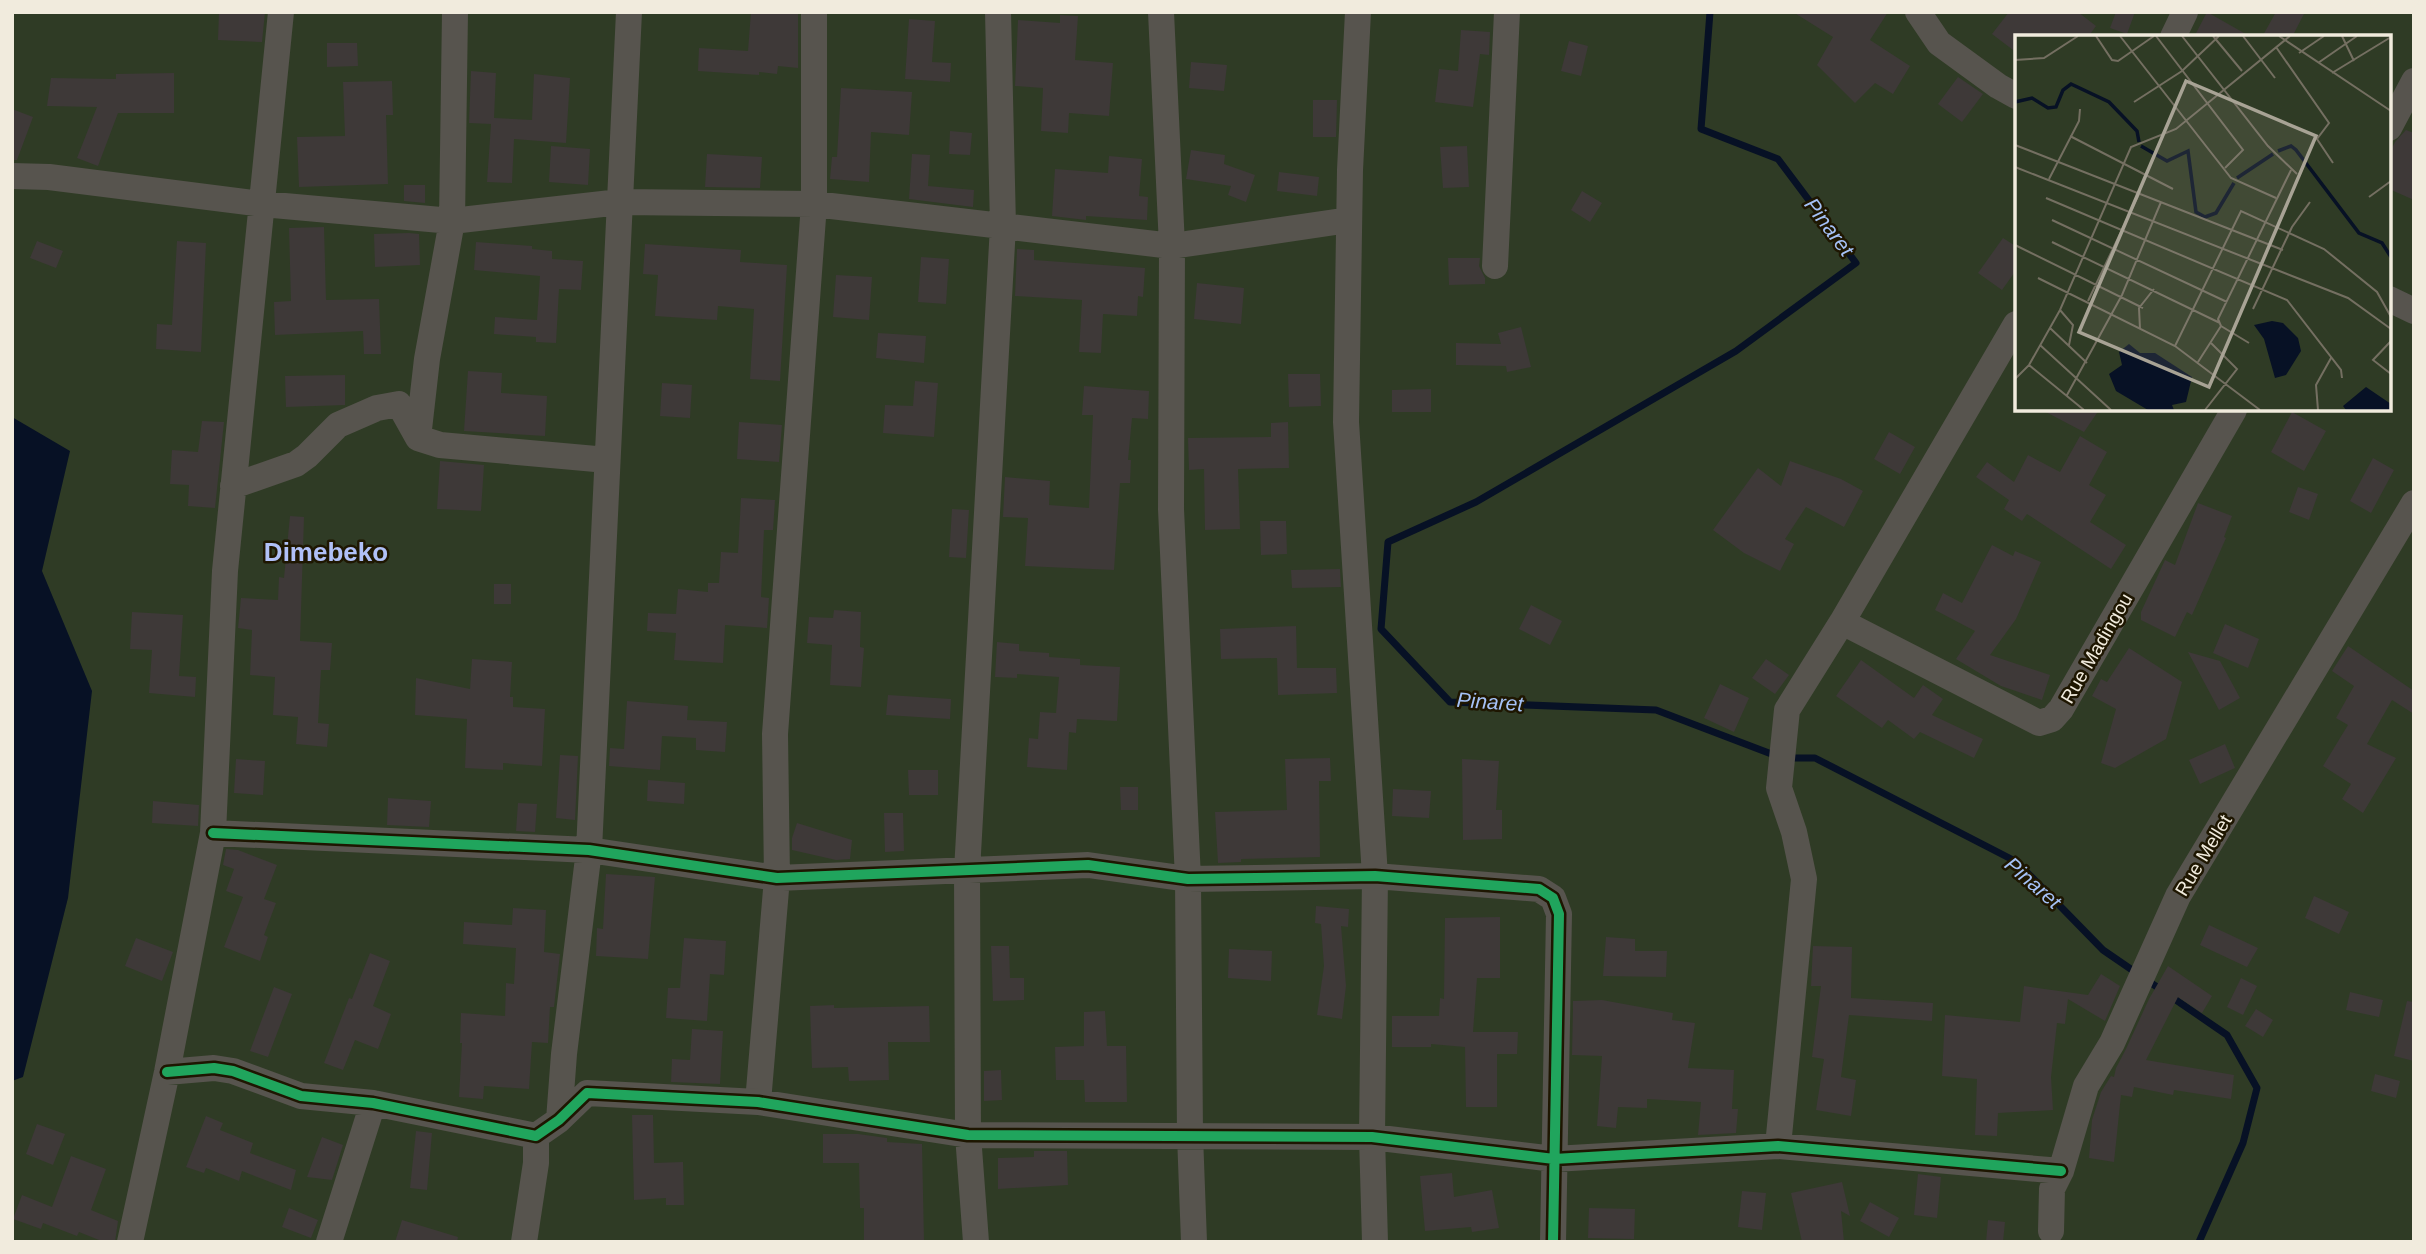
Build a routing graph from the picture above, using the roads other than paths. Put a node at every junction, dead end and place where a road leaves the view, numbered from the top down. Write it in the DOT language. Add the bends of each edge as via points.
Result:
graph roads {
  1 [pos="281,12"];
  2 [pos="455,12"];
  3 [pos="629,12"];
  4 [pos="814,12"];
  5 [pos="998,12"];
  6 [pos="1161,12"];
  7 [pos="1358,12"];
  8 [pos="1507,12"];
  9 [pos="1918,12"];
  10 [pos="2185,12"];
  11 [pos="2174,35"];
  12 [pos="2414,81"];
  13 [pos="2015,95"];
  14 [pos="2391,124"];
  15 [pos="12,176"];
  16 [pos="620,201"];
  17 [pos="261,204"];
  18 [pos="814,204"];
  19 [pos="452,220"];
  20 [pos="1349,220"];
  21 [pos="1003,226"];
  22 [pos="1172,246"];
  23 [pos="1495,266"];
  24 [pos="2391,300"];
  25 [pos="2414,311"];
  26 [pos="2015,327"];
  27 [pos="2233,411"];
  28 [pos="418,439"];
  29 [pos="607,460"];
  30 [pos="233,486"];
  31 [pos="2414,503"];
  32 [pos="1842,622"];
  33 [pos="214,833"];
  34 [pos="589,850"];
  35 [pos="967,871"];
  36 [pos="1375,876"];
  37 [pos="777,878"];
  38 [pos="1188,879"];
  39 [pos="167,1072"];
  40 [pos="758,1102"];
  41 [pos="373,1103"];
  42 [pos="559,1120"];
  43 [pos="968,1135"];
  44 [pos="1190,1135"];
  45 [pos="536,1136"];
  46 [pos="1372,1137"];
  47 [pos="1778,1146"];
  48 [pos="1554,1159"];
  49 [pos="2061,1171"];
  50 [pos="2051,1231"];
  51 [pos="130,1242"];
  52 [pos="329,1242"];
  53 [pos="524,1242"];
  54 [pos="976,1242"];
  55 [pos="1194,1242"];
  56 [pos="1374,1242"];
  57 [pos="1553,1242"];
  1 -- 17 [label="street"];
  2 -- 19 [label="street"];
  3 -- 16 [label="street"];
  4 -- 18 [label="street"];
  5 -- 21 [label="street"];
  6 -- 22 [label="street"];
  7 -- 20 [label="street"];
  8 -- 23 [label="street"];
  9 -- 13 [label="street" via="1939,43"];
  10 -- 11 [label="street"];
  12 -- 14 [label="street"];
  15 -- 17 [label="street"];
  16 -- 18 [label="street"];
  16 -- 19 [label="street"];
  16 -- 29 [label="street"];
  17 -- 19 [label="street"];
  17 -- 30 [label="street"];
  18 -- 21 [label="street"];
  18 -- 37 [label="street" via="775,734"];
  19 -- 28 [label="street"];
  20 -- 22 [label="street"];
  20 -- 36 [label="street" via="1346,422"];
  21 -- 22 [label="street"];
  21 -- 35 [label="street"];
  22 -- 38 [label="street" via="1171,509"];
  24 -- 25 [label="street"];
  26 -- 32 [label="street"];
  27 -- 32 [label="street, Rue Madingou" via="2052,719 2039,723"];
  28 -- 29 [label="street" via="440,445"];
  28 -- 30 [label="street" via="399,404 377,408 338,425 296,464"];
  29 -- 34 [label="street"];
  30 -- 33 [label="street"];
  31 -- 49 [label="street, Rue Mellet" via="2178,896 2112,1043 2086,1086"];
  32 -- 47 [label="street" via="1787,710 1779,788 1804,880"];
  33 -- 34 [label="street"];
  33 -- 39 [label="street"];
  34 -- 37 [label="street"];
  34 -- 42 [label="street"];
  35 -- 37 [label="street"];
  35 -- 38 [label="street" via="1088,865"];
  35 -- 43 [label="street"];
  36 -- 38 [label="street"];
  36 -- 46 [label="street"];
  36 -- 48 [label="street" via="1539,889 1553,898 1559,914"];
  37 -- 40 [label="street"];
  38 -- 44 [label="street"];
  39 -- 41 [label="street" via="214,1068 301,1096"];
  39 -- 51 [label="street"];
  40 -- 42 [label="street" via="587,1093"];
  40 -- 43 [label="street"];
  41 -- 45 [label="street"];
  41 -- 52 [label="street"];
  42 -- 45 [label="street"];
  43 -- 44 [label="street"];
  43 -- 54 [label="street"];
  44 -- 46 [label="street"];
  44 -- 55 [label="street"];
  45 -- 53 [label="street"];
  46 -- 48 [label="street"];
  46 -- 56 [label="street"];
  47 -- 48 [label="street"];
  47 -- 49 [label="street"];
  48 -- 57 [label="street"];
  49 -- 50 [label="street, Rue Mellet" via="2052,1189"];
}
